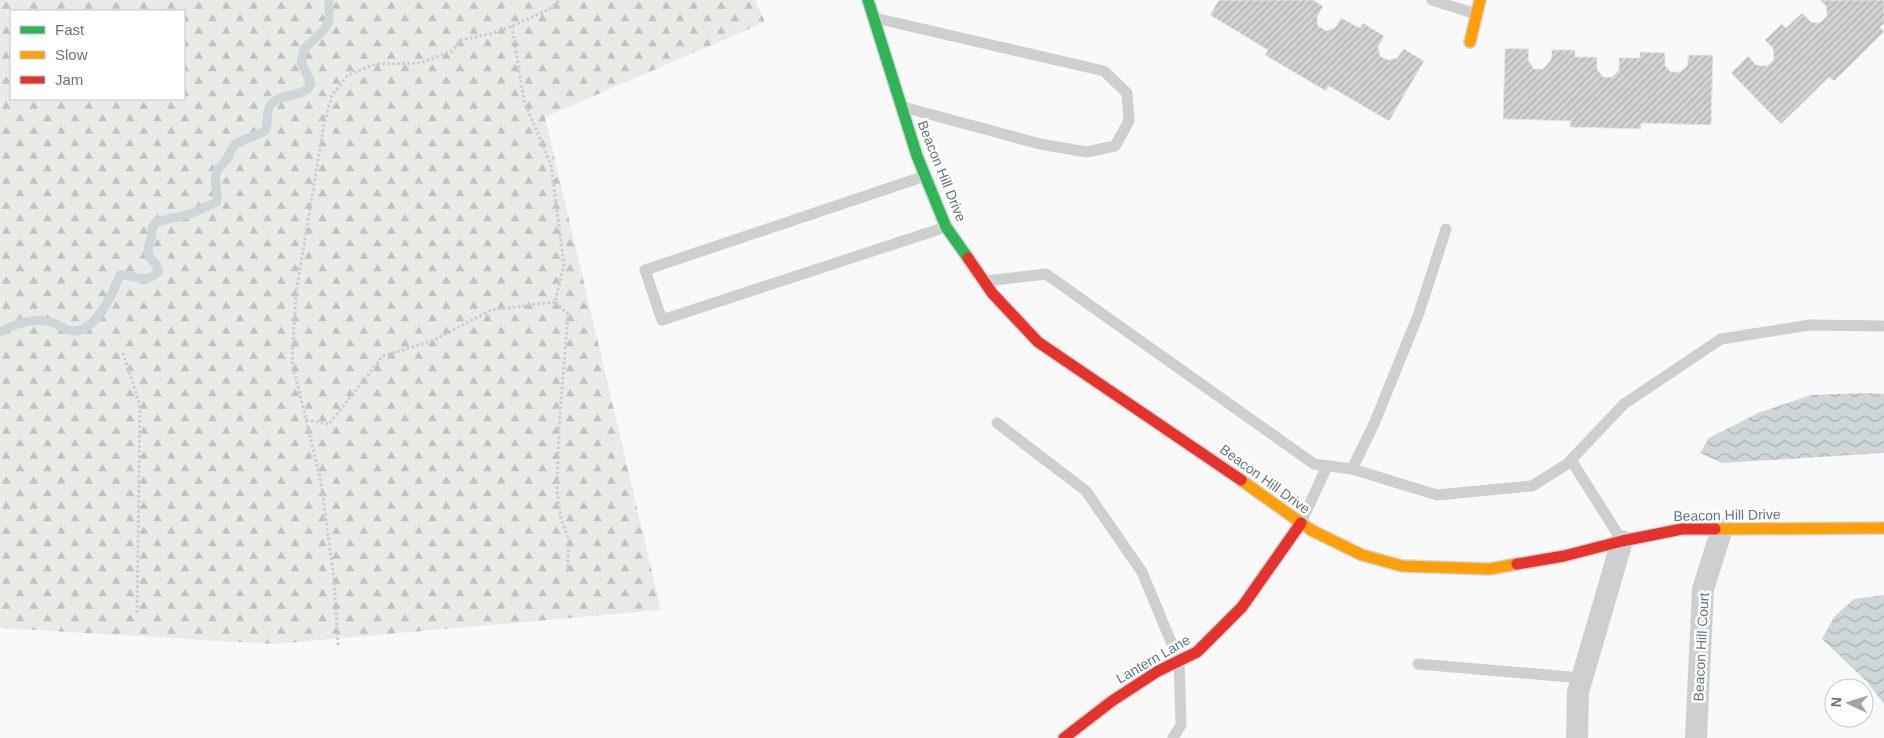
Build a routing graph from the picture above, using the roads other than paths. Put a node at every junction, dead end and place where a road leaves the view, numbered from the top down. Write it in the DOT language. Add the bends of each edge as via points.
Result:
graph roads {
  1 [pos="868,0"];
  2 [pos="1432,0"];
  3 [pos="1480,0"];
  4 [pos="1476,14"];
  5 [pos="874,18"];
  6 [pos="1470,42"];
  7 [pos="901,106"];
  8 [pos="925,176"];
  9 [pos="946,227"];
  10 [pos="1446,229"];
  11 [pos="984,282"];
  12 [pos="1884,326"];
  13 [pos="997,423"];
  14 [pos="1571,460"];
  15 [pos="1327,466"];
  16 [pos="1352,470"];
  17 [pos="1301,523"];
  18 [pos="1884,528"];
  19 [pos="1722,529"];
  20 [pos="1622,541"];
  21 [pos="1179,661"];
  22 [pos="1418,664"];
  23 [pos="1582,678"];
  24 [pos="1064,738"];
  25 [pos="1173,738"];
  26 [pos="1577,738"];
  27 [pos="1696,738"];
  1 -- 5 [label="street, Beacon Hill Drive"];
  2 -- 4 [label="lane"];
  3 -- 4 [label="street"];
  4 -- 6 [label="street"];
  5 -- 7 [label="street, Beacon Hill Drive"];
  5 -- 7 [label="lane" via="1104,71 1127,94 1129,121 1115,146 1087,152 1040,144"];
  7 -- 8 [label="street, Beacon Hill Drive"];
  8 -- 9 [label="street, Beacon Hill Drive"];
  8 -- 9 [label="lane" via="645,270 662,320"];
  9 -- 11 [label="street, Beacon Hill Drive"];
  10 -- 16 [label="lane" via="1416,321"];
  11 -- 15 [label="lane" via="1046,274 1314,464"];
  11 -- 17 [label="street, Beacon Hill Drive" via="1038,342"];
  12 -- 14 [label="lane" via="1810,325 1721,339 1624,404"];
  13 -- 21 [label="lane" via="1086,491 1142,572"];
  14 -- 16 [label="lane" via="1532,486 1437,495"];
  14 -- 20 [label="lane"];
  15 -- 16 [label="lane"];
  15 -- 17 [label="lane"];
  17 -- 20 [label="street, Beacon Hill Drive" via="1362,555 1402,566 1490,569 1564,556"];
  17 -- 21 [label="street, Lantern Lane" via="1242,607 1197,652"];
  18 -- 19 [label="street, Beacon Hill Drive"];
  19 -- 20 [label="street, Beacon Hill Drive" via="1682,529"];
  19 -- 27 [label="street, Beacon Hill Court" via="1703,589"];
  20 -- 23 [label="street"];
  21 -- 24 [label="street, Lantern Lane" via="1112,701"];
  21 -- 25 [label="lane" via="1181,725"];
  22 -- 23 [label="lane"];
  23 -- 26 [label="street" via="1578,692"];
}
